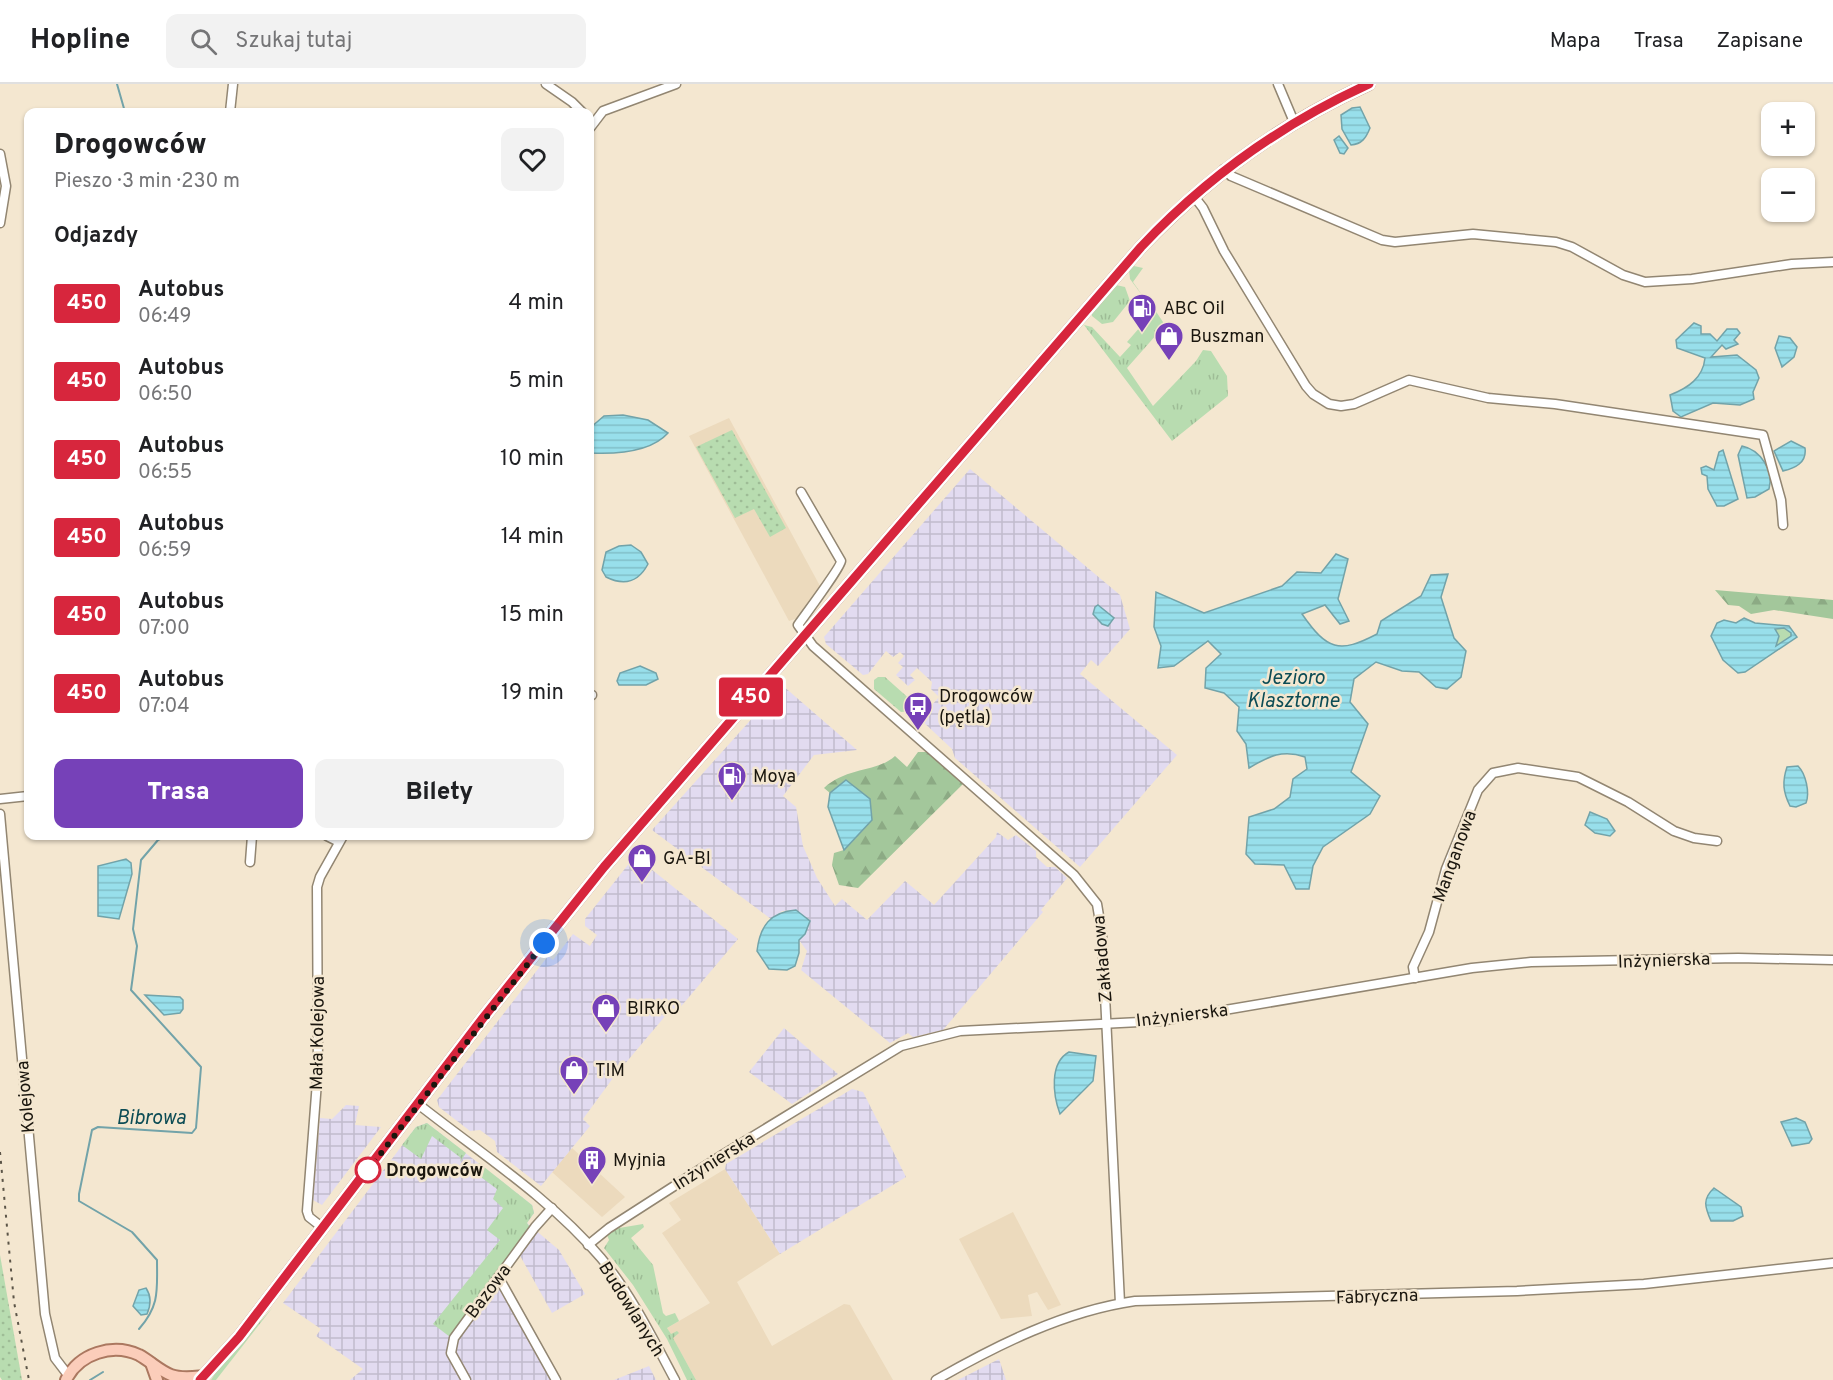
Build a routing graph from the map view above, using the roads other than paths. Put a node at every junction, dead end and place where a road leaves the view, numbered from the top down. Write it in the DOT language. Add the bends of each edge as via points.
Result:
graph roads {
  1 [pos="233,84"];
  2 [pos="546,84"];
  3 [pos="676,84"];
  4 [pos="1278,84"];
  5 [pos="1369,84"];
  6 [pos="230,108"];
  7 [pos="578,108"];
  8 [pos="594,116"];
  9 [pos="1294,122"];
  10 [pos="0,154"];
  11 [pos="1224,169"];
  12 [pos="1193,195"];
  13 [pos="0,223"];
  14 [pos="1833,262"];
  15 [pos="801,492"];
  16 [pos="1783,525"];
  17 [pos="805,635"];
  18 [pos="24,796"];
  19 [pos="0,799"];
  20 [pos="0,814"];
  21 [pos="252,840"];
  22 [pos="340,840"];
  23 [pos="1718,841"];
  24 [pos="250,862"];
  25 [pos="1833,960"];
  26 [pos="1415,978"];
  27 [pos="1107,1022"];
  28 [pos="418,1104"];
  29 [pos="552,1208"];
  30 [pos="323,1228"];
  31 [pos="588,1245"];
  32 [pos="1833,1263"];
  33 [pos="499,1278"];
  34 [pos="1120,1303"];
  35 [pos="150,1362"];
  36 [pos="67,1378"];
  37 [pos="203,1379"];
  38 [pos="157,1380"];
  39 [pos="466,1380"];
  40 [pos="556,1380"];
  41 [pos="675,1380"];
  42 [pos="936,1380"];
  1 -- 6 [label="street"];
  2 -- 7 [label="street"];
  3 -- 8 [label="street"];
  4 -- 9 [label="street"];
  5 -- 9 [label="main road"];
  9 -- 11 [label="main road"];
  10 -- 13 [label="street" via="6,186"];
  11 -- 12 [label="main road"];
  11 -- 14 [label="street" via="1231,176 1374,238 1395,242 1473,234 1556,242 1645,282"];
  12 -- 16 [label="street" via="1306,386 1329,404 1354,404 1409,381 1488,398 1763,435 1781,500"];
  12 -- 17 [label="main road" via="1141,247"];
  15 -- 17 [label="street" via="841,564 798,625"];
  17 -- 27 [label="street, Zakładowa" via="1085,886 1100,913"];
  17 -- 28 [label="main road" via="604,867"];
  18 -- 19 [label="street"];
  20 -- 36 [label="street, Kolejowa" via="45,1314 55,1358"];
  21 -- 24 [label="street"];
  22 -- 30 [label="street, Mała Kolejowa" via="317,887 318,1069 308,1211 309,1217"];
  23 -- 26 [label="street, Manganowa" via="1674,831 1578,777 1518,768 1493,773 1478,790 1446,869 1429,932 1413,967"];
  25 -- 26 [label="street, Inżynierska" via="1549,961"];
  26 -- 27 [label="street, Inżynierska" via="1160,1022"];
  27 -- 31 [label="street, Inżynierska" via="960,1031 901,1046 696,1172"];
  27 -- 34 [label="street, Zakładowa"];
  28 -- 29 [label="street, Budowlanych"];
  28 -- 30 [label="main road"];
  29 -- 31 [label="street, Budowlanych"];
  29 -- 33 [label="street, Bazowa"];
  30 -- 37 [label="main road"];
  31 -- 41 [label="street, Budowlanych" via="629,1298"];
  32 -- 34 [label="street, Fabryczna" via="1644,1284 1540,1290"];
  33 -- 39 [label="street, Bazowa" via="451,1345 451,1353"];
  33 -- 40 [label="street"];
  34 -- 42 [label="street, Fabryczna" via="1001,1344"];
  35 -- 36 [label="main road" via="131,1352 104,1351 81,1361"];
  35 -- 37 [label="main road" via="171,1375"];
  35 -- 38 [label="main road"];
}
